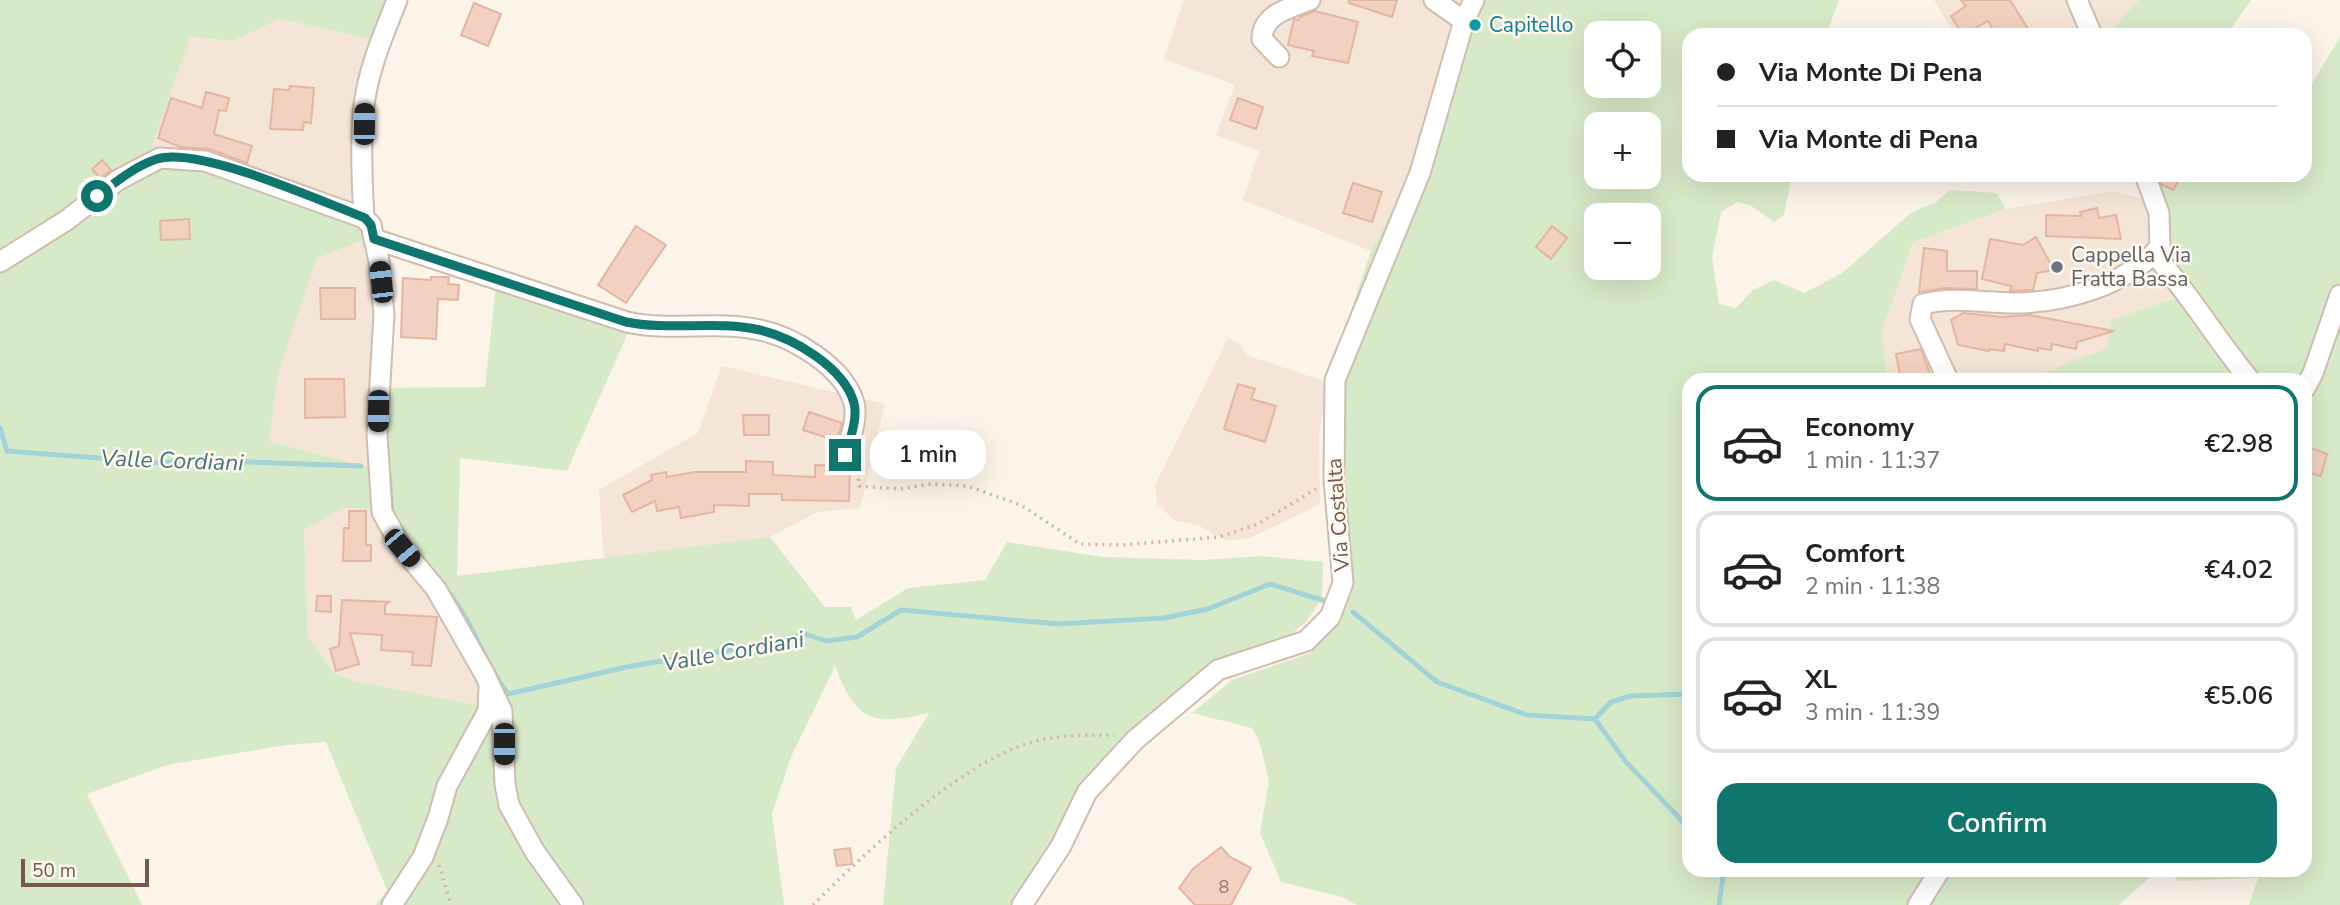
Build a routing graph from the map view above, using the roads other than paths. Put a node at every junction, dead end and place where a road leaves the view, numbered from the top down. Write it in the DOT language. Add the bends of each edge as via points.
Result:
graph roads {
  1 [pos="397,0"];
  2 [pos="1310,0"];
  3 [pos="1434,0"];
  4 [pos="1474,0"];
  5 [pos="2077,0"];
  6 [pos="1464,21"];
  7 [pos="2089,28"];
  8 [pos="1279,57"];
  9 [pos="2148,182"];
  10 [pos="365,218"];
  11 [pos="374,239"];
  12 [pos="2154,254"];
  13 [pos="0,262"];
  14 [pos="2340,295"];
  15 [pos="1945,373"];
  16 [pos="2244,373"];
  17 [pos="2312,375"];
  18 [pos="845,455"];
  19 [pos="489,687"];
  20 [pos="1936,877"];
  21 [pos="392,905"];
  22 [pos="573,905"];
  23 [pos="1022,905"];
  24 [pos="1918,905"];
  1 -- 10 [label="street" via="365,96"];
  2 -- 8 [label="street" via="1272,17 1262,28 1262,39"];
  3 -- 6 [label="street"];
  4 -- 6 [label="street, Via Costalta"];
  5 -- 7 [label="street"];
  6 -- 23 [label="street, Via Costalta" via="1420,173 1335,380 1334,480 1343,583 1330,617 1306,640 1219,670 1135,740 1087,792 1061,846"];
  9 -- 12 [label="street" via="2159,213 2160,247"];
  10 -- 11 [label="street"];
  10 -- 13 [label="street" via="205,161 160,158 118,180 67,220"];
  11 -- 18 [label="street" via="626,322 649,327 727,326 783,338 826,364 848,391 854,420"];
  11 -- 19 [label="street" via="384,314 377,434 382,512 402,548 436,589"];
  12 -- 15 [label="street" via="2143,266 2095,288 2049,301 1943,299 1923,304 1920,319"];
  12 -- 16 [label="street"];
  14 -- 17 [label="street"];
  19 -- 21 [label="street" via="488,711 451,776 423,857"];
  19 -- 22 [label="street" via="502,711 509,805"];
  20 -- 24 [label="street"];
}
